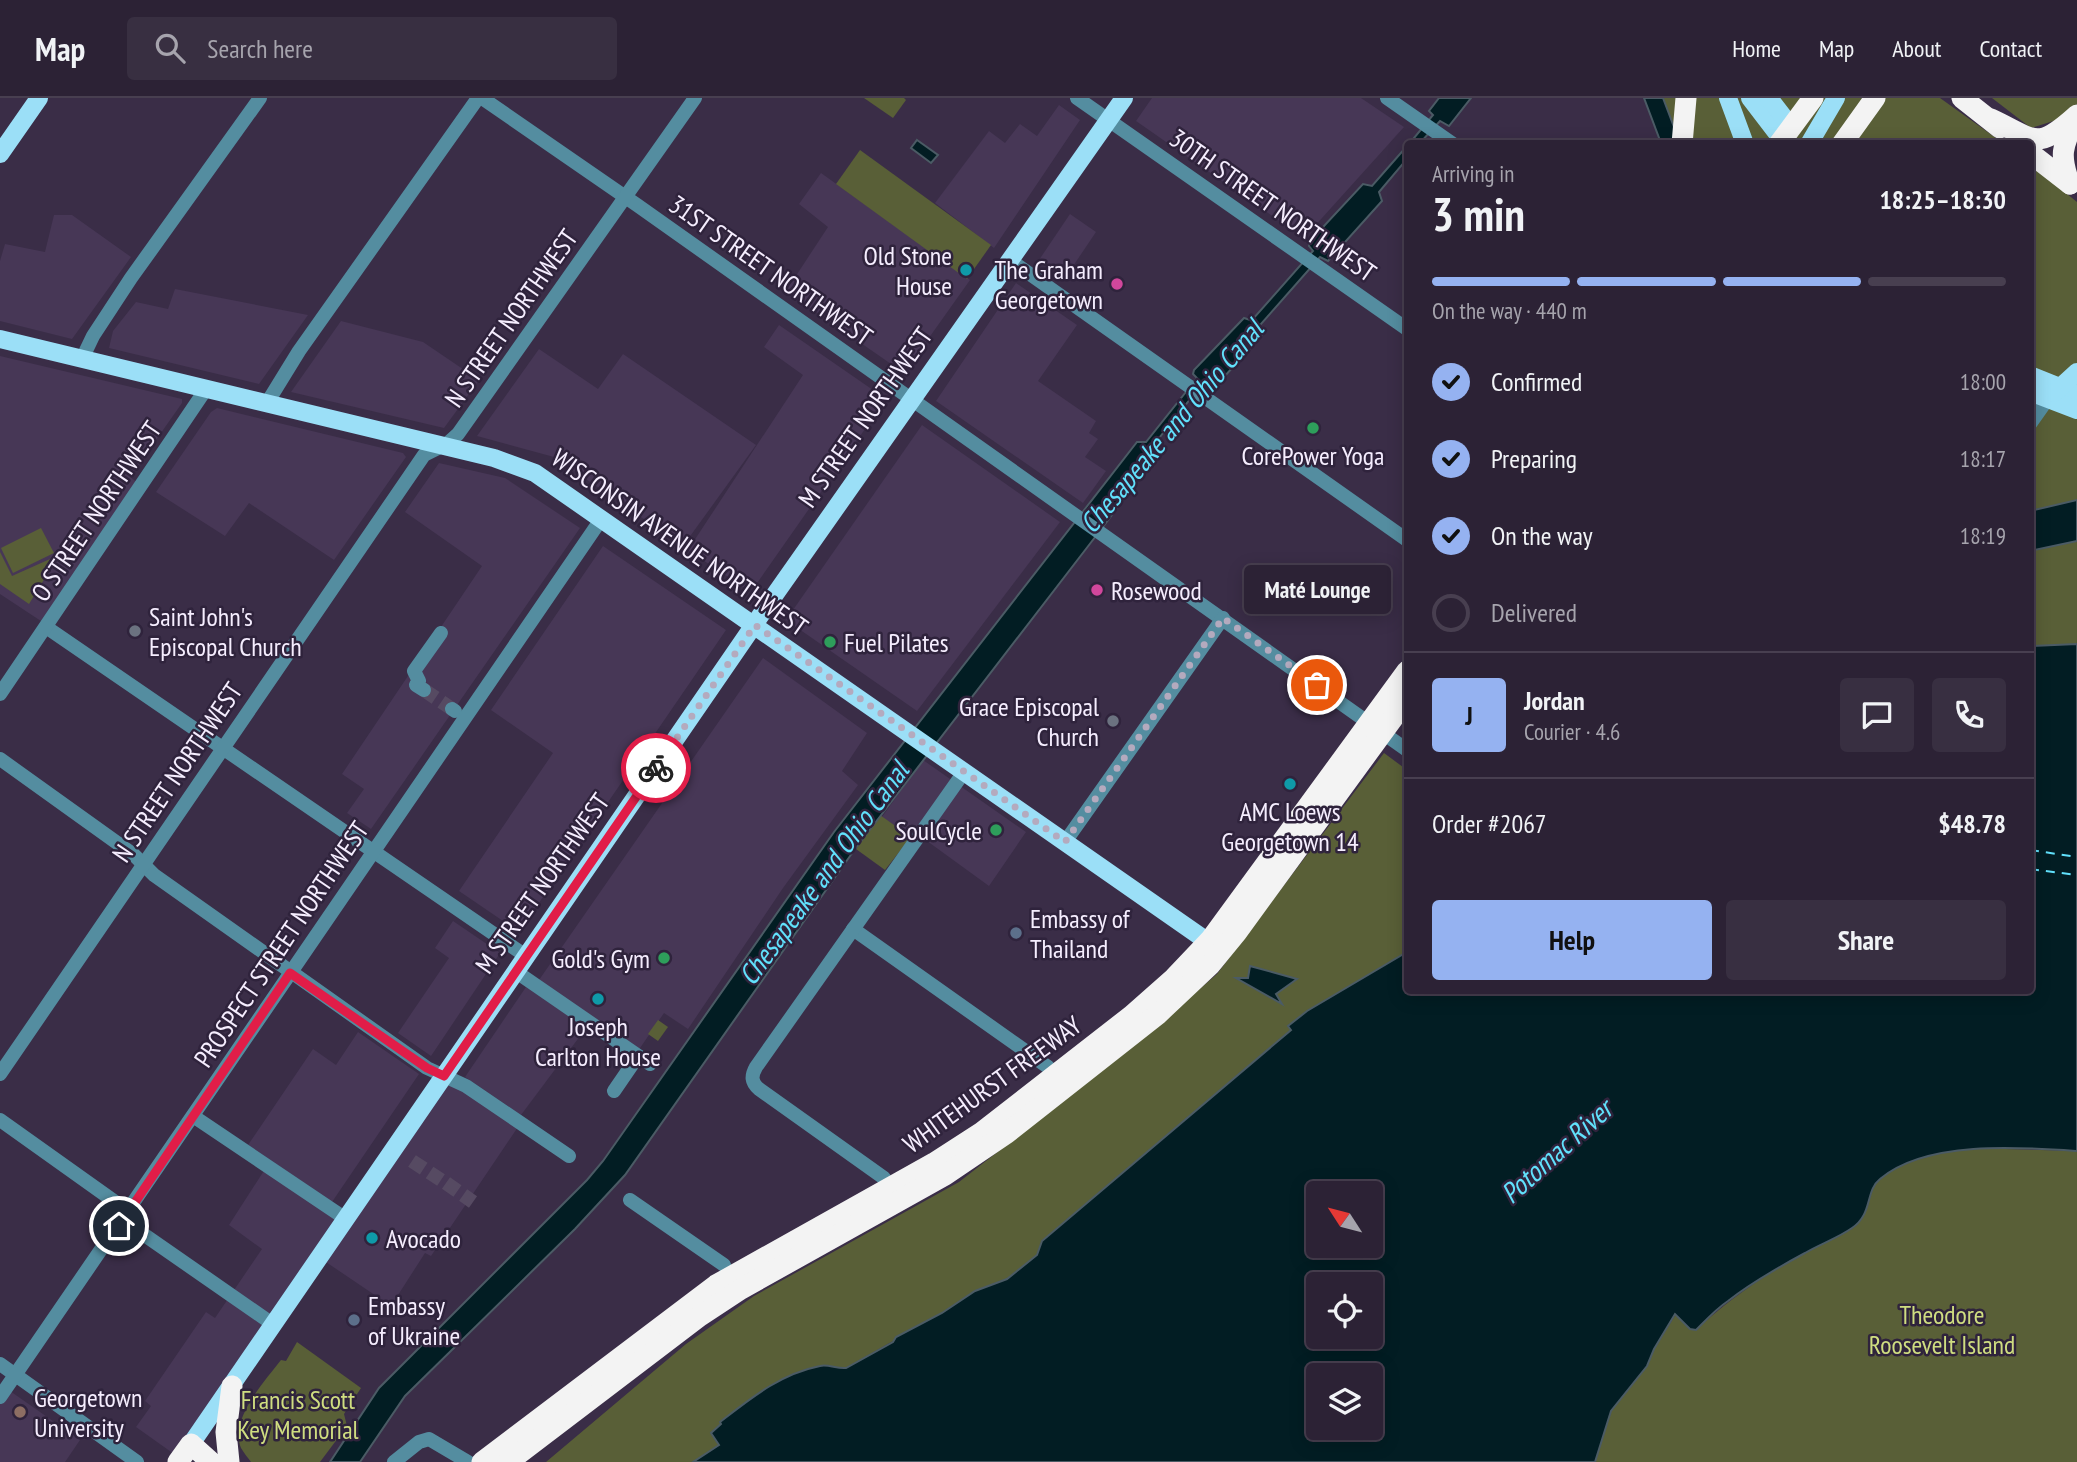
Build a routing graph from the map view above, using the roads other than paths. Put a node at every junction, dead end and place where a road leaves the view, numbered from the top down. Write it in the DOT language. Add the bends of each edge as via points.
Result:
graph roads {
  1 [pos="39,98"];
  2 [pos="260,98"];
  3 [pos="480,98"];
  4 [pos="695,98"];
  5 [pos="1077,98"];
  6 [pos="1124,98"];
  7 [pos="1387,98"];
  8 [pos="1686,98"];
  9 [pos="1728,98"];
  10 [pos="1750,98"];
  11 [pos="1769,98"];
  12 [pos="1836,98"];
  13 [pos="1847,98"];
  14 [pos="1875,98"];
  15 [pos="1962,98"];
  16 [pos="2077,116"];
  17 [pos="1990,119"];
  18 [pos="1108,120"];
  19 [pos="1791,121"];
  20 [pos="2077,122"];
  21 [pos="1815,134"];
  22 [pos="1448,140"];
  23 [pos="1682,140"];
  24 [pos="1744,140"];
  25 [pos="1845,140"];
  26 [pos="2013,140"];
  27 [pos="2020,140"];
  28 [pos="0,154"];
  29 [pos="2034,156"];
  30 [pos="2073,186"];
  31 [pos="625,197"];
  32 [pos="1010,260"];
  33 [pos="1404,327"];
  34 [pos="0,339"];
  35 [pos="82,359"];
  36 [pos="2077,372"];
  37 [pos="2034,377"];
  38 [pos="206,389"];
  39 [pos="2061,391"];
  40 [pos="2034,392"];
  41 [pos="2077,394"];
  42 [pos="912,400"];
  43 [pos="267,403"];
  44 [pos="2077,410"];
  45 [pos="2034,420"];
  46 [pos="443,446"];
  47 [pos="602,518"];
  48 [pos="1401,537"];
  49 [pos="1223,618"];
  50 [pos="755,625"];
  51 [pos="46,627"];
  52 [pos="441,633"];
  53 [pos="1404,675"];
  54 [pos="1404,689"];
  55 [pos="424,690"];
  56 [pos="0,694"];
  57 [pos="1404,703"];
  58 [pos="1376,728"];
  59 [pos="224,747"];
  60 [pos="1404,748"];
  61 [pos="0,759"];
  62 [pos="964,772"];
  63 [pos="1065,842"];
  64 [pos="374,850"];
  65 [pos="144,865"];
  66 [pos="853,929"];
  67 [pos="1214,946"];
  68 [pos="526,956"];
  69 [pos="515,971"];
  70 [pos="290,973"];
  71 [pos="1048,1067"];
  72 [pos="0,1074"];
  73 [pos="444,1076"];
  74 [pos="614,1091"];
  75 [pos="193,1116"];
  76 [pos="0,1120"];
  77 [pos="569,1156"];
  78 [pos="884,1178"];
  79 [pos="630,1200"];
  80 [pos="125,1215"];
  81 [pos="346,1220"];
  82 [pos="724,1265"];
  83 [pos="274,1325"];
  84 [pos="650,1355"];
  85 [pos="0,1364"];
  86 [pos="15,1376"];
  87 [pos="232,1386"];
  88 [pos="0,1397"];
  89 [pos="191,1444"];
  90 [pos="137,1462"];
  91 [pos="178,1462"];
  92 [pos="211,1462"];
  93 [pos="229,1462"];
  94 [pos="394,1462"];
  95 [pos="468,1462"];
  96 [pos="482,1462"];
  97 [pos="497,1462"];
  98 [pos="508,1462"];
  99 [pos="526,1462"];
  1 -- 28 [label="main road"];
  2 -- 35 [label="street" via="131,278"];
  3 -- 31 [label="street, 31ST STREET NORTHWEST"];
  3 -- 43 [label="street" via="299,351"];
  4 -- 31 [label="street, N STREET NORTHWEST"];
  5 -- 18 [label="street, 30TH STREET NORTHWEST"];
  6 -- 18 [label="main road, M STREET NORTHWEST"];
  7 -- 22 [label="street"];
  8 -- 23 [label="highway"];
  9 -- 24 [label="main road"];
  10 -- 19 [label="main road"];
  11 -- 19 [label="main road"];
  12 -- 21 [label="main road"];
  13 -- 21 [label="main road"];
  14 -- 25 [label="highway"];
  15 -- 17 [label="highway"];
  16 -- 17 [label="highway" via="2051,136 2037,140"];
  16 -- 30 [label="highway" via="2062,156"];
  17 -- 26 [label="highway"];
  18 -- 32 [label="main road, M STREET NORTHWEST"];
  18 -- 33 [label="street, 30TH STREET NORTHWEST"];
  20 -- 27 [label="highway"];
  29 -- 30 [label="highway"];
  31 -- 42 [label="street, 31ST STREET NORTHWEST"];
  31 -- 46 [label="street, N STREET NORTHWEST" via="458,434"];
  32 -- 42 [label="main road, M STREET NORTHWEST"];
  32 -- 48 [label="street"];
  34 -- 35 [label="main road, WISCONSIN AVENUE NORTHWEST"];
  35 -- 38 [label="main road, WISCONSIN AVENUE NORTHWEST"];
  36 -- 39 [label="main road"];
  37 -- 39 [label="main road"];
  38 -- 43 [label="main road, WISCONSIN AVENUE NORTHWEST"];
  38 -- 51 [label="street, O STREET NORTHWEST"];
  39 -- 40 [label="main road"];
  39 -- 41 [label="main road"];
  39 -- 44 [label="main road"];
  39 -- 45 [label="street"];
  42 -- 49 [label="street, 31ST STREET NORTHWEST"];
  42 -- 50 [label="main road, M STREET NORTHWEST"];
  43 -- 46 [label="main road, WISCONSIN AVENUE NORTHWEST"];
  46 -- 47 [label="main road, WISCONSIN AVENUE NORTHWEST" via="524,467"];
  46 -- 59 [label="street, N STREET NORTHWEST" via="424,455"];
  47 -- 50 [label="main road, WISCONSIN AVENUE NORTHWEST"];
  47 -- 64 [label="street, PROSPECT STREET NORTHWEST"];
  49 -- 58 [label="street, 31ST STREET NORTHWEST"];
  49 -- 63 [label="street"];
  50 -- 62 [label="main road, WISCONSIN AVENUE NORTHWEST"];
  50 -- 68 [label="main road, M STREET NORTHWEST"];
  51 -- 56 [label="street, O STREET NORTHWEST"];
  51 -- 59 [label="street"];
  52 -- 55 [label="street" via="414,671 419,681 416,685"];
  53 -- 96 [label="highway, WHITEHURST FREEWAY" via="1226,921 1192,960 1131,1016 961,1146 716,1285"];
  54 -- 58 [label="main road"];
  57 -- 84 [label="highway, WHITEHURST FREEWAY" via="1237,932 1157,1015 964,1163 741,1289"];
  58 -- 60 [label="street, 31ST STREET NORTHWEST"];
  58 -- 67 [label="main road"];
  59 -- 64 [label="street"];
  59 -- 65 [label="street, N STREET NORTHWEST"];
  61 -- 65 [label="street"];
  62 -- 63 [label="main road, WISCONSIN AVENUE NORTHWEST"];
  62 -- 66 [label="street"];
  63 -- 67 [label="main road, WISCONSIN AVENUE NORTHWEST"];
  64 -- 68 [label="street"];
  64 -- 70 [label="street, PROSPECT STREET NORTHWEST"];
  65 -- 70 [label="street"];
  65 -- 72 [label="street, N STREET NORTHWEST"];
  66 -- 71 [label="street"];
  66 -- 78 [label="street" via="755,1067 752,1082"];
  67 -- 97 [label="street" via="1149,1011 984,1139 902,1191 741,1277"];
  68 -- 69 [label="main road, M STREET NORTHWEST"];
  69 -- 73 [label="main road, M STREET NORTHWEST"];
  69 -- 74 [label="street" via="644,1060"];
  70 -- 73 [label="street"];
  70 -- 75 [label="street, PROSPECT STREET NORTHWEST"];
  73 -- 77 [label="street"];
  73 -- 81 [label="main road, M STREET NORTHWEST"];
  75 -- 80 [label="street, PROSPECT STREET NORTHWEST"];
  75 -- 81 [label="street"];
  76 -- 80 [label="street" via="118,1204"];
  79 -- 82 [label="street"];
  80 -- 83 [label="street" via="133,1227"];
  80 -- 86 [label="street, PROSPECT STREET NORTHWEST"];
  81 -- 83 [label="main road, M STREET NORTHWEST"];
  83 -- 87 [label="main road, M STREET NORTHWEST"];
  84 -- 98 [label="highway, WHITEHURST FREEWAY"];
  84 -- 99 [label="highway"];
  85 -- 86 [label="street"];
  86 -- 88 [label="street, PROSPECT STREET NORTHWEST"];
  86 -- 90 [label="street"];
  87 -- 89 [label="main road, M STREET NORTHWEST"];
  87 -- 93 [label="highway" via="226,1432"];
  89 -- 91 [label="highway, M STREET NORTHWEST"];
  89 -- 92 [label="highway"];
  94 -- 95 [label="street" via="419,1442 429,1440"];
}
